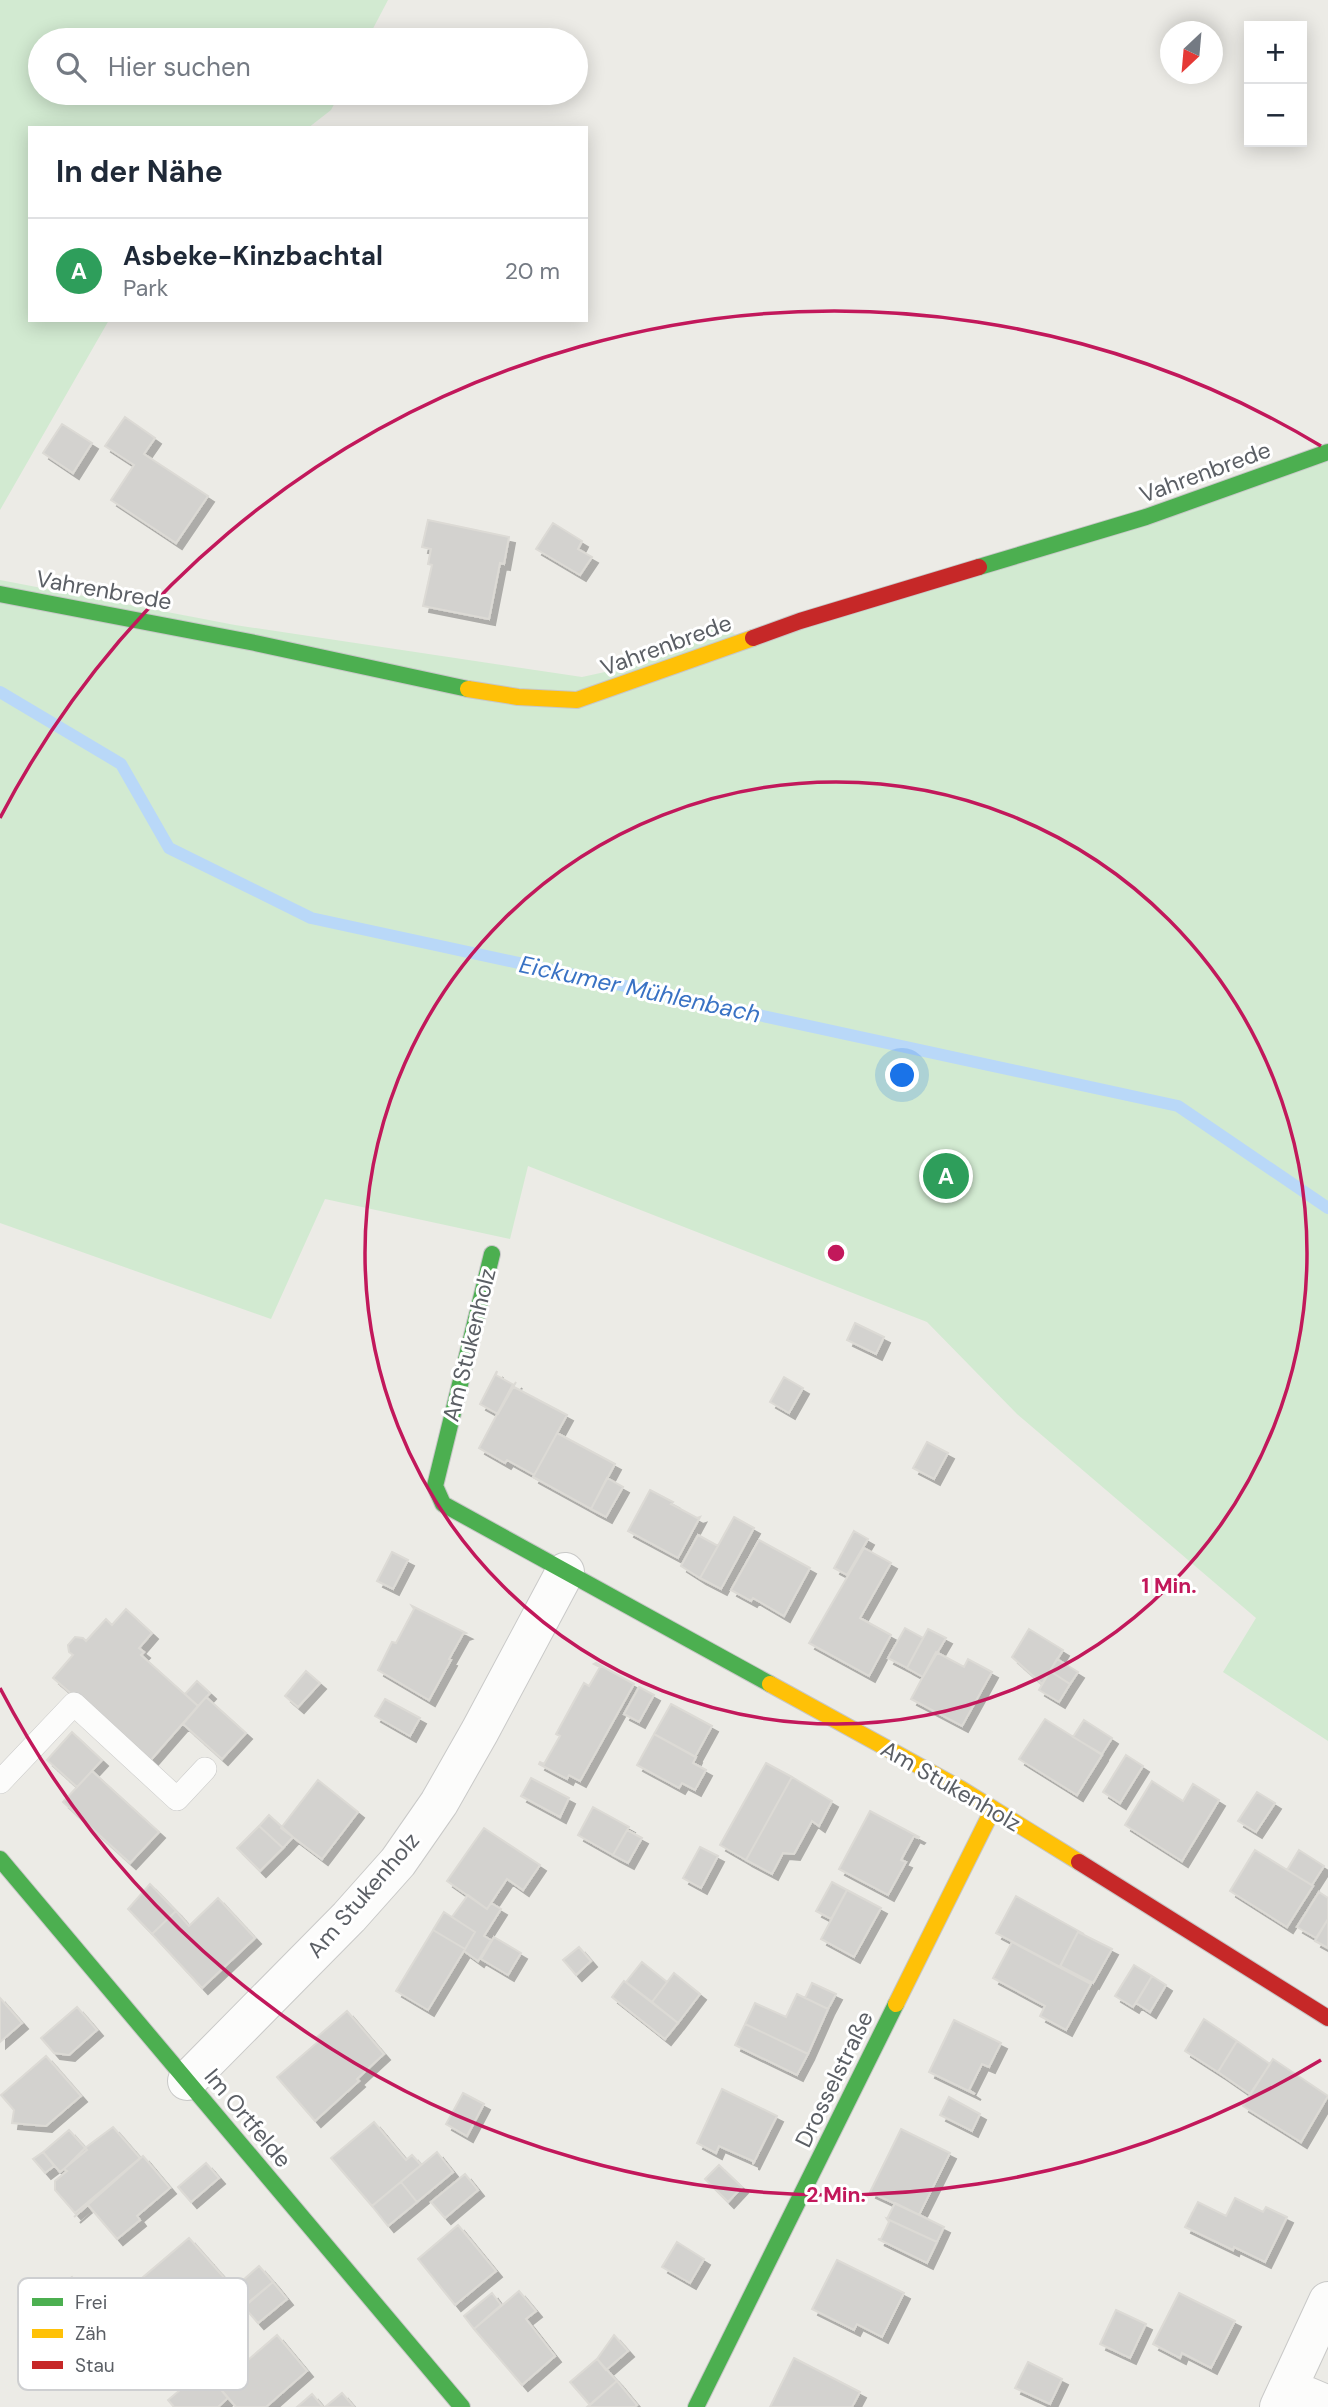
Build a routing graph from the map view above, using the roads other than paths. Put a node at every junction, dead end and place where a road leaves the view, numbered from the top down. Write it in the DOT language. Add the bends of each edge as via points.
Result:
graph roads {
  1 [pos="1328,452"];
  2 [pos="0,594"];
  3 [pos="492,1254"];
  4 [pos="565,1572"];
  5 [pos="205,1769"];
  6 [pos="0,1782"];
  7 [pos="993,1809"];
  8 [pos="0,1859"];
  9 [pos="1328,2018"];
  10 [pos="187,2081"];
  11 [pos="1328,2301"];
  12 [pos="1283,2398"];
  13 [pos="1328,2405"];
  14 [pos="462,2407"];
  15 [pos="696,2407"];
  1 -- 2 [label="street, Vahrenbrede" via="1146,517 800,621 577,700 549,701 491,692"];
  3 -- 4 [label="street, Am Stukenholz" via="435,1486 443,1504"];
  4 -- 7 [label="street, Am Stukenholz"];
  4 -- 10 [label="street, Am Stukenholz" via="439,1803 398,1862"];
  5 -- 6 [label="lane" via="177,1800 74,1704"];
  7 -- 9 [label="street, Am Stukenholz"];
  7 -- 15 [label="street, Drosselstraße"];
  8 -- 10 [label="street, Im Ortfelde"];
  10 -- 14 [label="street, Im Ortfelde"];
  11 -- 12 [label="street"];
  12 -- 13 [label="street"];
}
